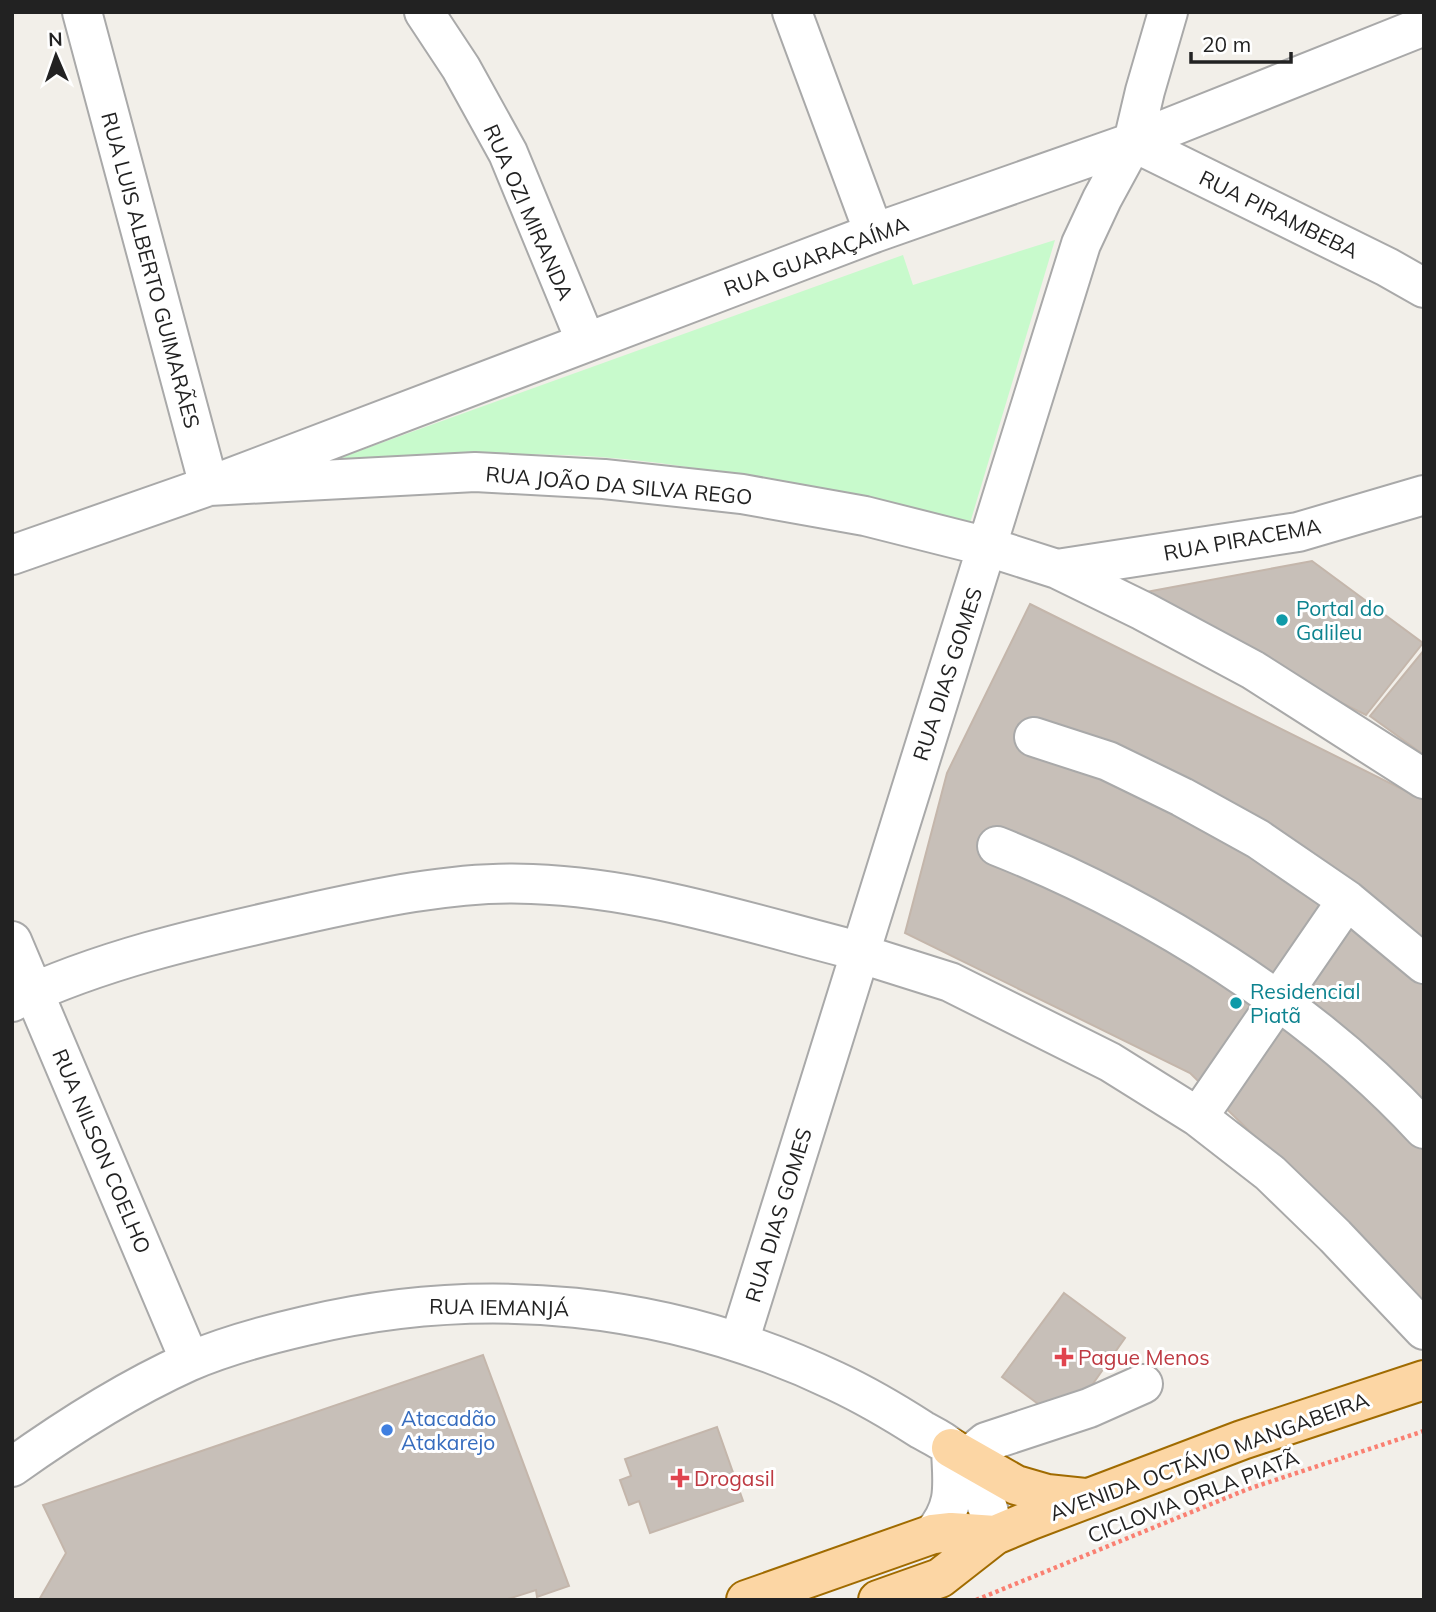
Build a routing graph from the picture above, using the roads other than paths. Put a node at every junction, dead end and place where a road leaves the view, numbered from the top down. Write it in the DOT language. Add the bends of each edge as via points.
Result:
graph roads {
  1 [pos="82,12"];
  2 [pos="424,12"];
  3 [pos="792,12"];
  4 [pos="1168,12"];
  5 [pos="1424,26"];
  6 [pos="1133,142"];
  7 [pos="874,233"];
  8 [pos="1424,288"];
  9 [pos="586,342"];
  10 [pos="209,486"];
  11 [pos="1424,495"];
  12 [pos="988,547"];
  13 [pos="12,555"];
  14 [pos="1057,569"];
  15 [pos="1034,737"];
  16 [pos="1424,779"];
  17 [pos="997,846"];
  18 [pos="1347,900"];
  19 [pos="12,941"];
  20 [pos="859,951"];
  21 [pos="1424,964"];
  22 [pos="23,996"];
  23 [pos="1278,1000"];
  24 [pos="1198,1117"];
  25 [pos="1424,1129"];
  26 [pos="1424,1330"];
  27 [pos="739,1342"];
  28 [pos="190,1361"];
  29 [pos="1424,1380"];
  30 [pos="1143,1384"];
  31 [pos="959,1452"];
  32 [pos="12,1467"];
  33 [pos="1087,1498"];
  34 [pos="933,1534"];
  35 [pos="995,1535"];
  36 [pos="746,1600"];
  37 [pos="878,1600"];
  1 -- 10 [label="street, RUA LUIS ALBERTO GUIMARÃES"];
  2 -- 9 [label="street, RUA OZI MIRANDA" via="508,153"];
  3 -- 7 [label="street"];
  4 -- 6 [label="street, RUA DIAS GOMES"];
  5 -- 6 [label="street, RUA GUARAÇAÍMA"];
  6 -- 7 [label="street, RUA GUARAÇAÍMA"];
  6 -- 8 [label="street, RUA PIRAMBEBA"];
  6 -- 12 [label="street, RUA DIAS GOMES" via="1081,244"];
  7 -- 9 [label="street, RUA GUARAÇAÍMA"];
  9 -- 10 [label="street, RUA GUARAÇAÍMA"];
  10 -- 12 [label="street, RUA JOÃO DA SILVA REGO" via="475,472 604,479 742,494 865,516"];
  10 -- 13 [label="street, RUA JOÃO DA SILVA REGO"];
  11 -- 14 [label="street, RUA PIRACEMA" via="1298,532"];
  12 -- 14 [label="street, RUA JOÃO DA SILVA REGO"];
  12 -- 20 [label="street, RUA DIAS GOMES"];
  14 -- 16 [label="street, RUA JOÃO DA SILVA REGO" via="1253,670"];
  15 -- 18 [label="street" via="1108,761 1182,797 1258,839"];
  17 -- 23 [label="street" via="1128,907"];
  18 -- 21 [label="street"];
  18 -- 23 [label="street"];
  19 -- 22 [label="street, RUA NILSON COELHO"];
  20 -- 22 [label="street" via="611,891 531,883 445,888 215,934 123,960"];
  20 -- 24 [label="street" via="950,982 1110,1062"];
  20 -- 27 [label="street, RUA DIAS GOMES"];
  22 -- 28 [label="street, RUA NILSON COELHO"];
  23 -- 24 [label="street"];
  23 -- 25 [label="street" via="1354,1060"];
  24 -- 26 [label="street" via="1270,1174"];
  27 -- 28 [label="street, RUA IEMANJÁ" via="636,1315 484,1302 350,1315"];
  27 -- 31 [label="street, RUA IEMANJÁ" via="792,1360 841,1384"];
  28 -- 32 [label="street, RUA IEMANJÁ" via="108,1402"];
  29 -- 33 [label="main road, AVENIDA OCTÁVIO MANGABEIRA" via="1242,1440"];
  30 -- 31 [label="street" via="1089,1408"];
  31 -- 33 [label="main road" via="1016,1485"];
  31 -- 34 [label="street" via="952,1501"];
  31 -- 35 [label="street, RUA IEMANJÁ" via="979,1485"];
  33 -- 35 [label="main road, AVENIDA OCTÁVIO MANGABEIRA"];
  34 -- 35 [label="main road, AVENIDA OCTÁVIO MANGABEIRA"];
  34 -- 36 [label="main road, AVENIDA OCTÁVIO MANGABEIRA"];
  35 -- 37 [label="main road, AVENIDA OCTÁVIO MANGABEIRA" via="940,1578"];
}
